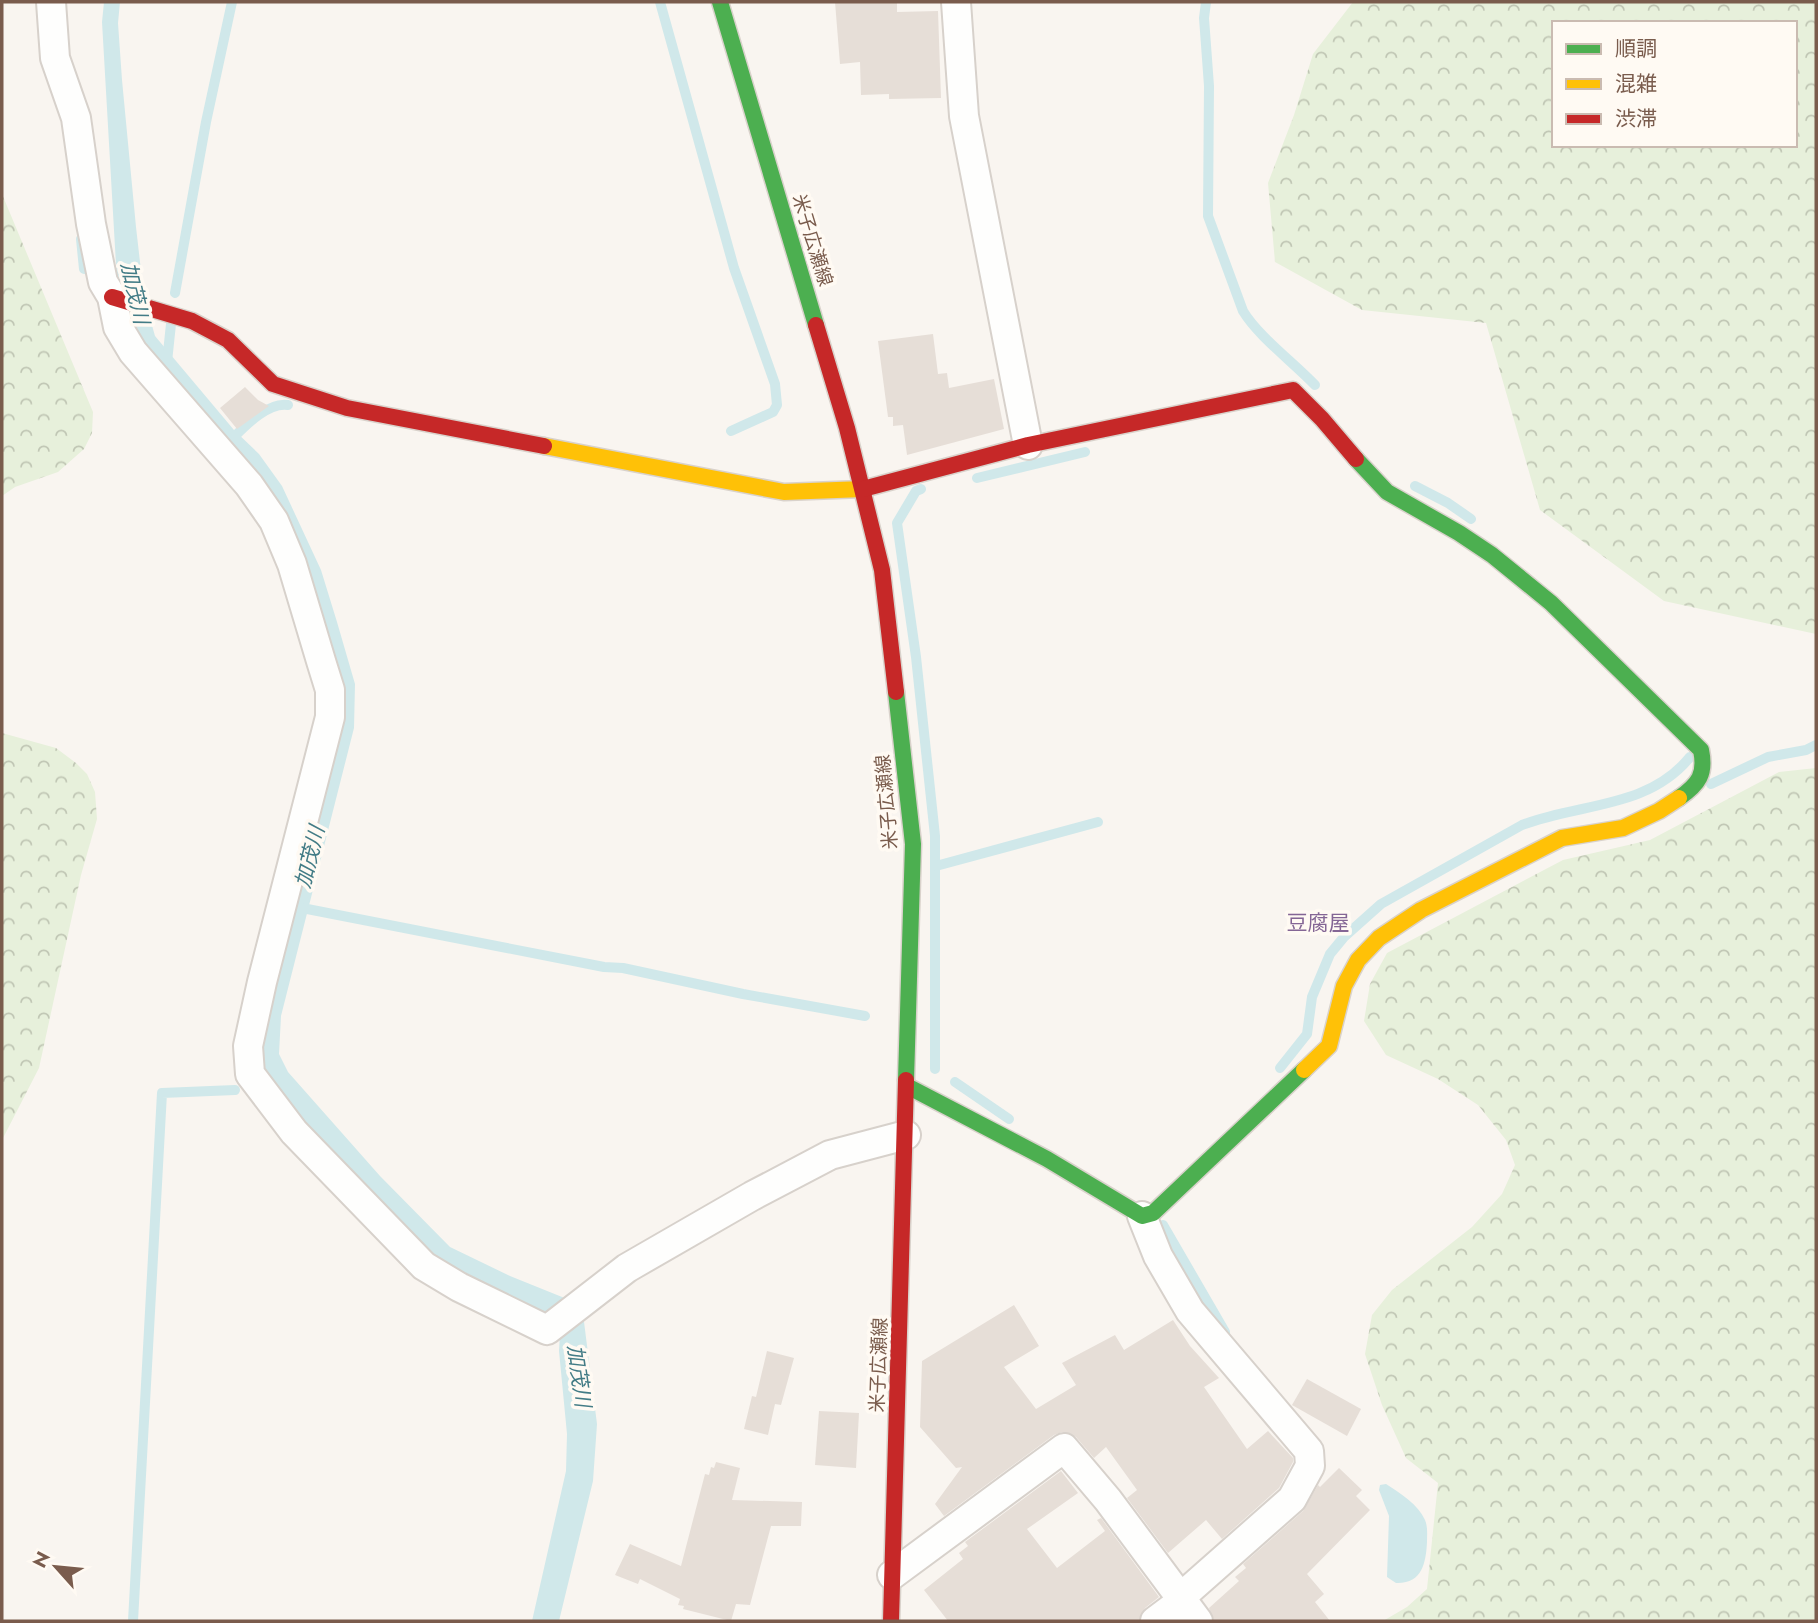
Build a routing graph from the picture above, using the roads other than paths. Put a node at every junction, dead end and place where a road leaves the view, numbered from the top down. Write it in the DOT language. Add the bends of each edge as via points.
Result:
graph roads {
  1 [pos="51,2"];
  2 [pos="720,2"];
  3 [pos="956,2"];
  4 [pos="112,297"];
  5 [pos="1028,445"];
  6 [pos="863,489"];
  7 [pos="907,1086"];
  8 [pos="906,1135"];
  9 [pos="1142,1216"];
  10 [pos="892,1575"];
  11 [pos="1187,1606"];
  12 [pos="891,1621"];
  13 [pos="1155,1621"];
  1 -- 4 [label="street" via="55,58 76,118 91,224 103,282"];
  2 -- 6 [label="street, 米子広瀬線"];
  3 -- 5 [label="street" via="964,116"];
  4 -- 6 [label="street" via="192,321 228,340 273,384 347,408 784,492"];
  4 -- 8 [label="street" via="118,327 134,352 249,485 274,521 292,564 330,690 330,717 248,1046 250,1074 294,1132 424,1266 547,1330 627,1268 752,1196 830,1155"];
  5 -- 6 [label="street"];
  5 -- 9 [label="street" via="1293,390 1387,492 1470,540 1551,603 1701,750 1704,764 1703,774 1689,791 1659,811 1623,828 1562,838 1421,910 1380,938 1358,960 1344,986 1329,1046 1153,1213"];
  6 -- 7 [label="street, 米子広瀬線" via="882,570 913,844"];
  7 -- 8 [label="street, 米子広瀬線"];
  7 -- 9 [label="street" via="1047,1159"];
  8 -- 10 [label="street, 米子広瀬線"];
  9 -- 11 [label="street" via="1189,1311 1309,1451 1310,1466 1292,1499"];
  10 -- 11 [label="street" via="1064,1448"];
  10 -- 12 [label="street, 米子広瀬線"];
  11 -- 13 [label="street"];
}
